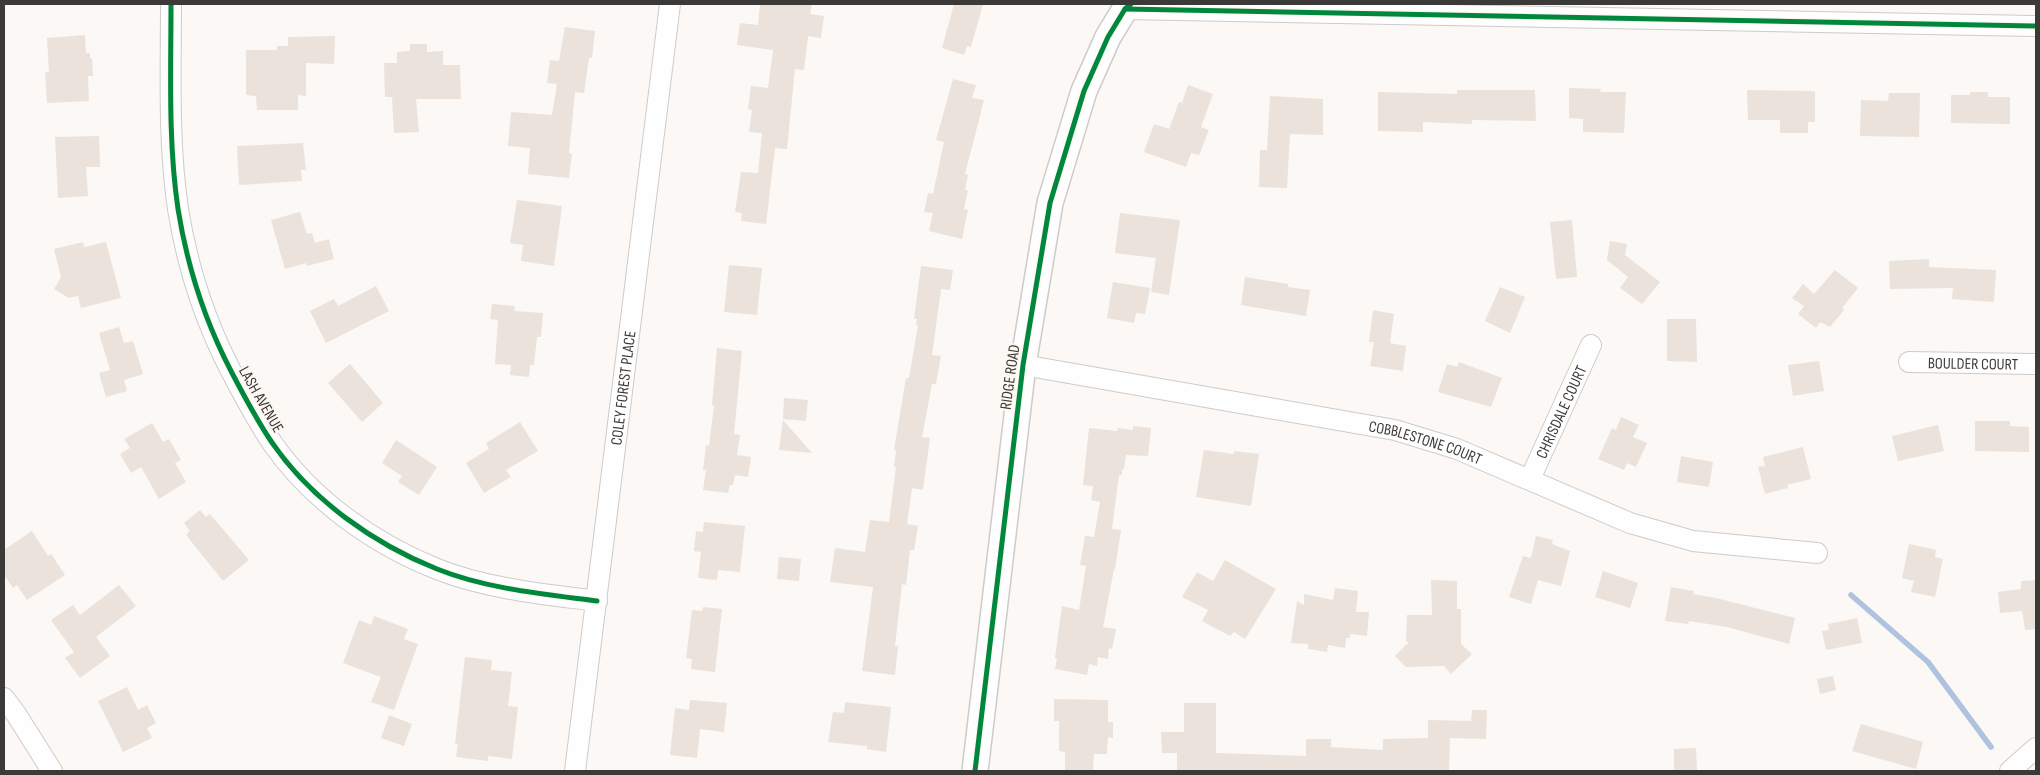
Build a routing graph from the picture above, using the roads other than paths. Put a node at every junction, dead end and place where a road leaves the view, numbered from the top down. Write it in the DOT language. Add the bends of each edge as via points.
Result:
graph roads {
  1 [pos="171,4"];
  2 [pos="670,4"];
  3 [pos="1128,6"];
  4 [pos="2036,26"];
  5 [pos="1591,345"];
  6 [pos="1908,362"];
  7 [pos="2036,364"];
  8 [pos="1023,365"];
  9 [pos="1530,479"];
  10 [pos="1817,554"];
  11 [pos="597,601"];
  12 [pos="4,698"];
  13 [pos="2036,748"];
  14 [pos="52,771"];
  15 [pos="575,771"];
  16 [pos="975,771"];
  17 [pos="2010,771"];
  1 -- 11 [label="street, LASH AVENUE" via="172,128 178,210 206,317 221,352 274,445 305,482 330,505 360,528 407,555 468,579"];
  2 -- 11 [label="street, COLEY FOREST PLACE"];
  3 -- 4 [label="street"];
  3 -- 8 [label="street, RIDGE ROAD" via="1108,37 1084,91 1050,203"];
  5 -- 9 [label="street, CHRISDALE COURT"];
  6 -- 7 [label="street, BOULDER COURT"];
  8 -- 9 [label="street, COBBLESTONE COURT" via="1395,430 1457,449"];
  8 -- 16 [label="street, RIDGE ROAD"];
  9 -- 10 [label="street, COBBLESTONE COURT" via="1656,532 1693,541"];
  11 -- 15 [label="street, COLEY FOREST PLACE"];
  12 -- 14 [label="street"];
  13 -- 17 [label="street"];
}
